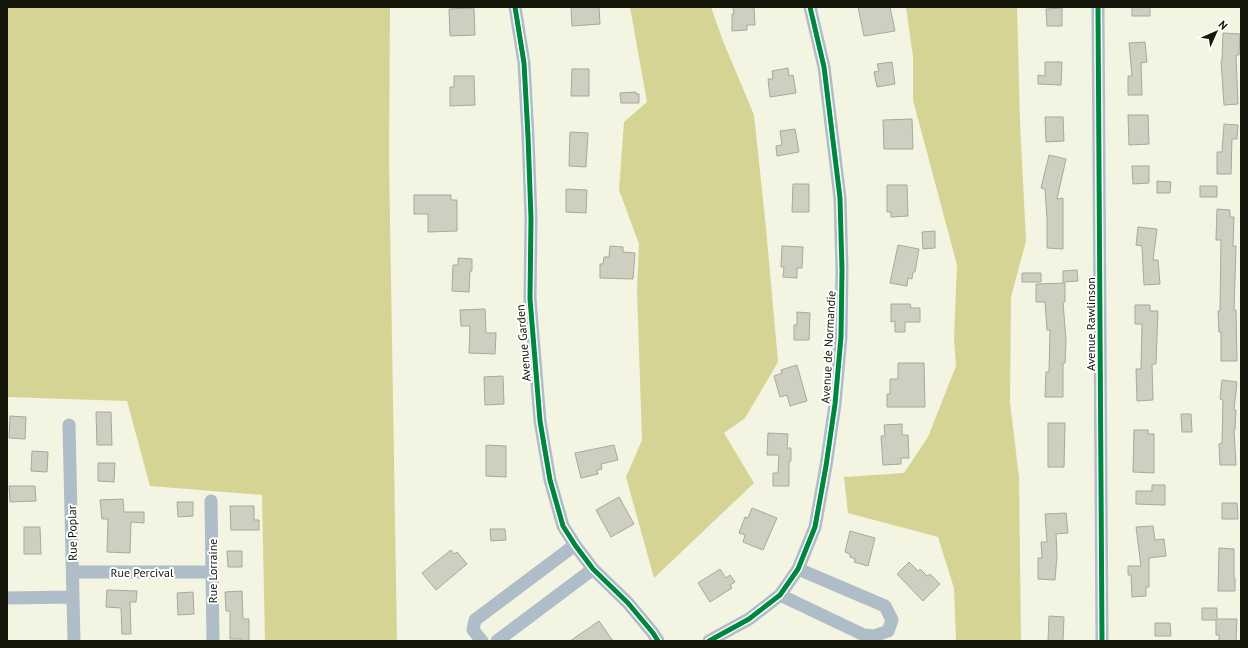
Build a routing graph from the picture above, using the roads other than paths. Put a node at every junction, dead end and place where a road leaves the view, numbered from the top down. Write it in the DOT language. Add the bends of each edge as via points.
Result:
graph roads {
  1 [pos="515,7"];
  2 [pos="810,7"];
  3 [pos="1098,7"];
  4 [pos="69,425"];
  5 [pos="211,501"];
  6 [pos="575,545"];
  7 [pos="593,569"];
  8 [pos="798,569"];
  9 [pos="73,572"];
  10 [pos="212,572"];
  11 [pos="780,594"];
  12 [pos="73,597"];
  13 [pos="7,598"];
  14 [pos="74,641"];
  15 [pos="213,641"];
  16 [pos="482,641"];
  17 [pos="497,641"];
  18 [pos="658,641"];
  19 [pos="709,641"];
  20 [pos="1102,641"];
  1 -- 6 [label="street, Avenue Garden" via="524,63 528,129 530,299 540,421 550,480 559,513 563,526"];
  2 -- 8 [label="street, Avenue de Normandie" via="824,67 840,198 841,338 825,473 814,527"];
  3 -- 20 [label="street, Avenue Rawlinson"];
  4 -- 9 [label="street, Rue Poplar"];
  5 -- 10 [label="street, Rue Lorraine"];
  6 -- 7 [label="street, Avenue Garden"];
  6 -- 16 [label="street" via="475,620 473,630"];
  7 -- 17 [label="street"];
  7 -- 18 [label="street, Avenue Garden" via="628,603"];
  8 -- 11 [label="street, Avenue de Normandie"];
  8 -- 11 [label="street" via="885,606 892,620 888,630 874,636 864,634"];
  9 -- 10 [label="street, Rue Percival"];
  9 -- 12 [label="street, Rue Poplar"];
  10 -- 15 [label="street, Rue Lorraine"];
  11 -- 19 [label="street, Avenue de Normandie" via="749,619"];
  12 -- 13 [label="street"];
  12 -- 14 [label="street, Rue Poplar"];
}
